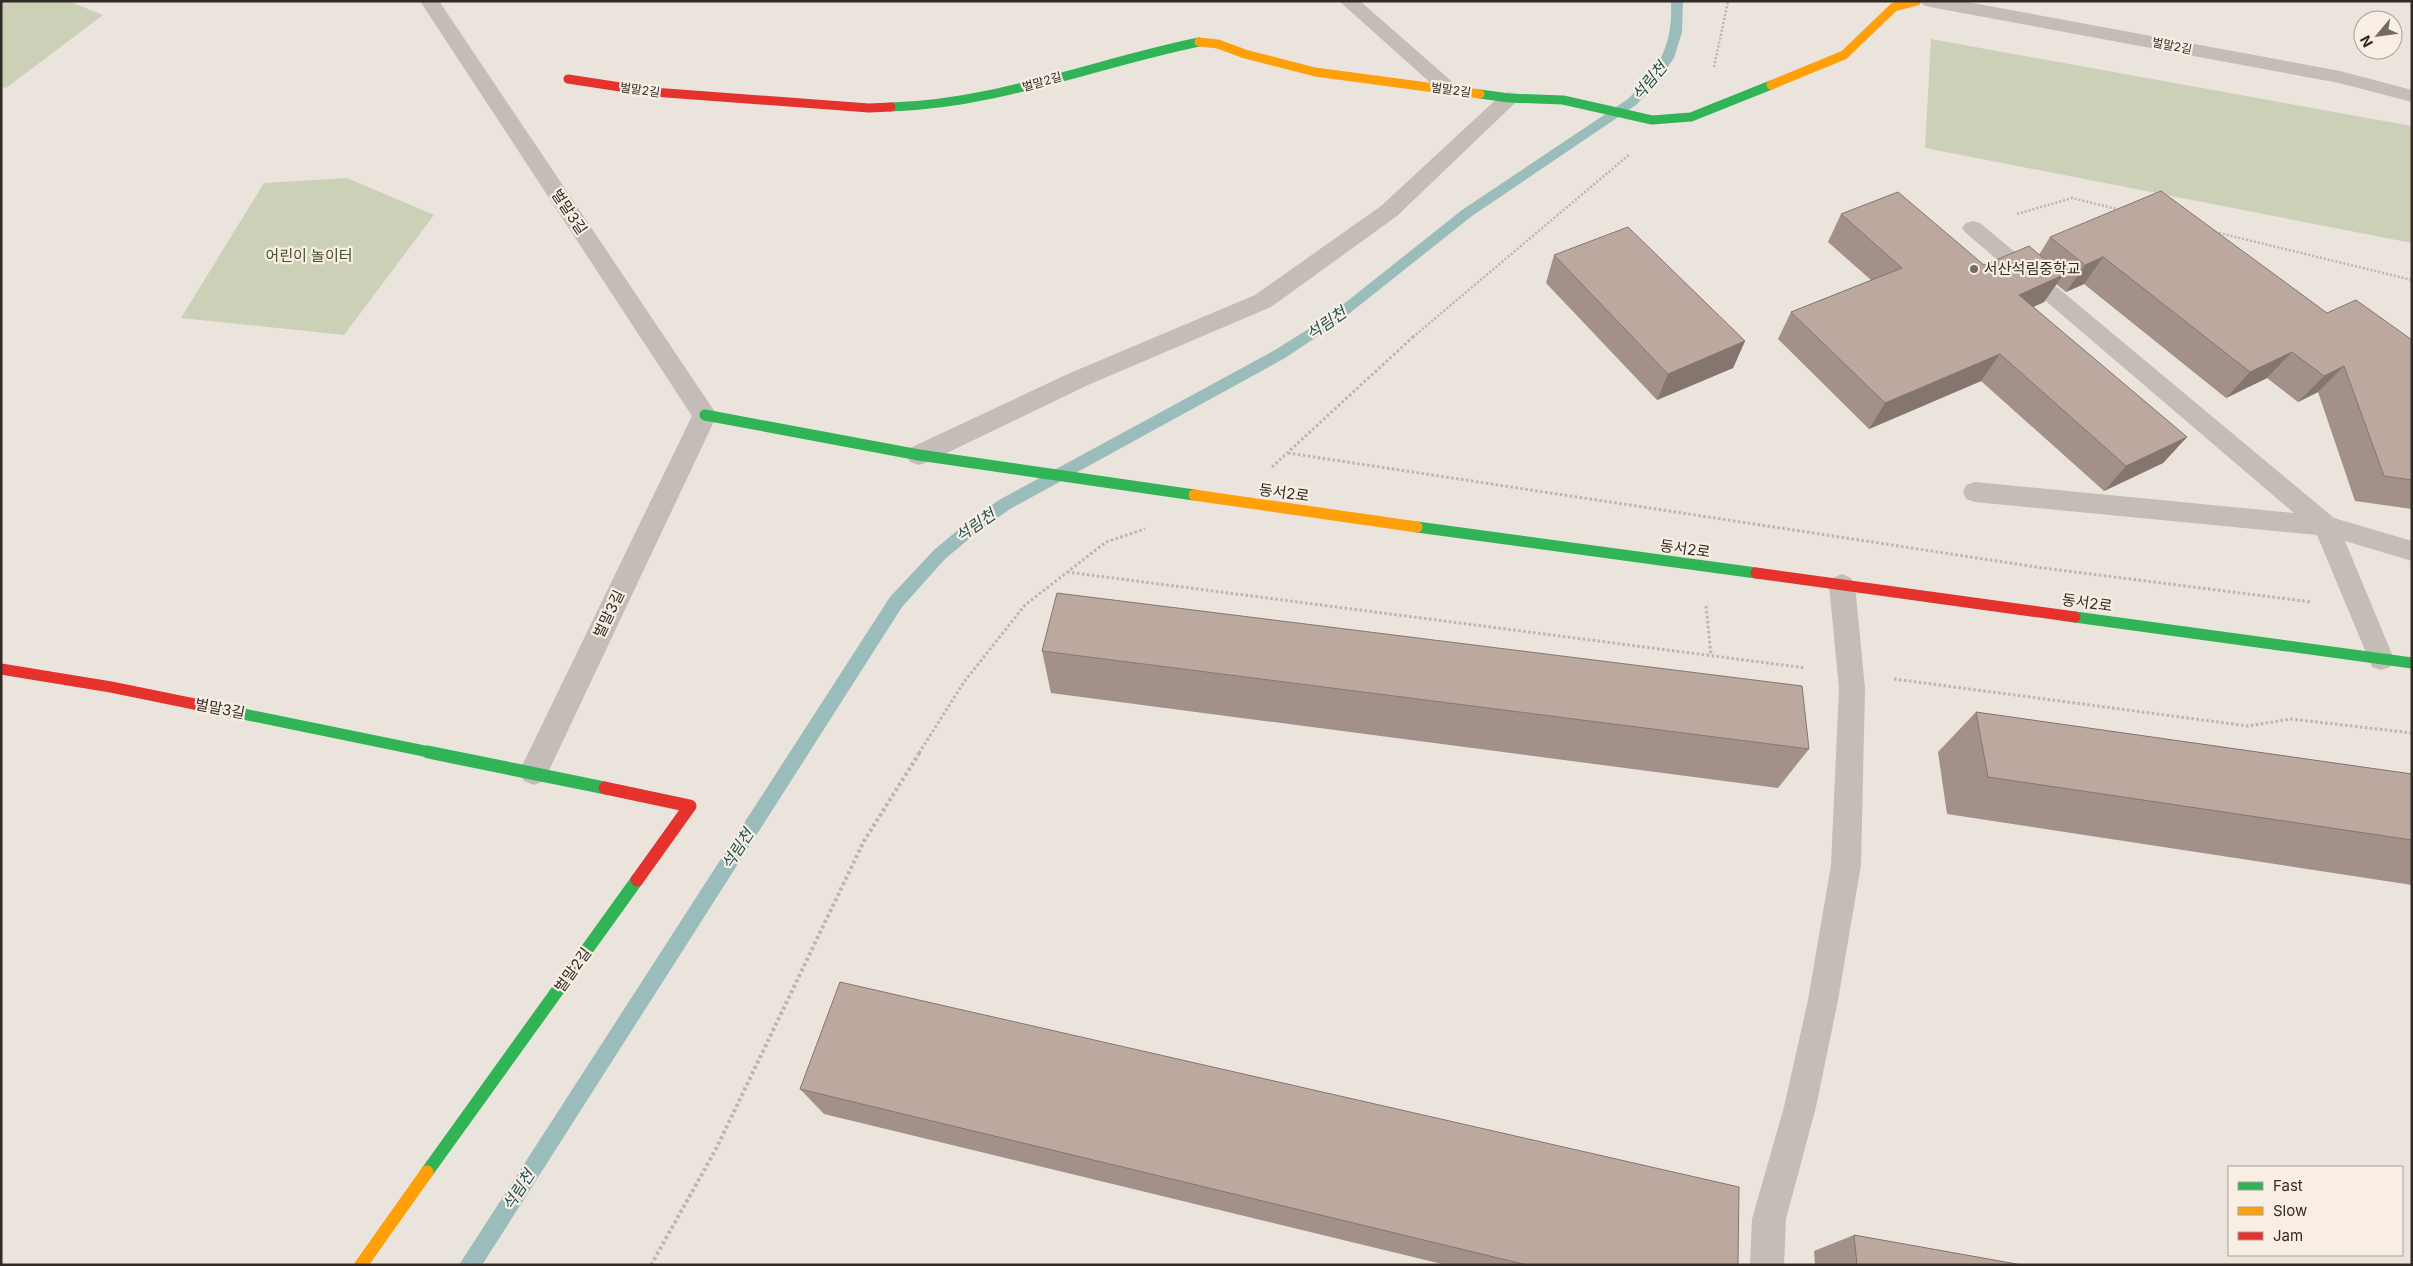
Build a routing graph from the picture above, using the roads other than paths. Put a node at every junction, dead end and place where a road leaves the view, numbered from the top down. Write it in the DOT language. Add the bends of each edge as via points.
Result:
graph roads {
  1 [pos="430,1"];
  2 [pos="1348,1"];
  3 [pos="1917,1"];
  4 [pos="1930,1"];
  5 [pos="568,79"];
  6 [pos="1450,90"];
  7 [pos="2412,96"];
  8 [pos="1509,98"];
  9 [pos="1973,228"];
  10 [pos="705,415"];
  11 [pos="919,455"];
  12 [pos="1975,492"];
  13 [pos="2326,526"];
  14 [pos="2412,552"];
  15 [pos="1842,585"];
  16 [pos="2381,658"];
  17 [pos="2412,663"];
  18 [pos="1,669"];
  19 [pos="534,772"];
  20 [pos="361,1265"];
  21 [pos="1767,1265"];
  1 -- 10 [label="street, 벌말3길"];
  2 -- 6 [label="street"];
  3 -- 8 [label="street, 벌말2길" via="1888,12 1844,55 1691,117 1652,120 1562,100"];
  4 -- 7 [label="street, 벌말2길" via="2340,77"];
  5 -- 6 [label="street, 벌말2길" via="653,92 869,108 927,106 991,96 1141,54 1201,42 1315,72"];
  6 -- 8 [label="street, 벌말2길"];
  8 -- 11 [label="street" via="1388,210 1263,301 1079,378"];
  9 -- 13 [label="lane"];
  10 -- 11 [label="street, 동서2로"];
  10 -- 19 [label="street, 벌말3길"];
  11 -- 15 [label="street, 동서2로"];
  12 -- 13 [label="lane"];
  13 -- 14 [label="lane"];
  13 -- 16 [label="lane"];
  15 -- 16 [label="street, 동서2로"];
  15 -- 21 [label="lane" via="1850,673 1846,865 1824,1000 1800,1107 1769,1218"];
  16 -- 17 [label="street, 동서2로"];
  18 -- 19 [label="street, 벌말3길" via="111,687"];
  19 -- 20 [label="street, 벌말2길" via="690,806"];
}
